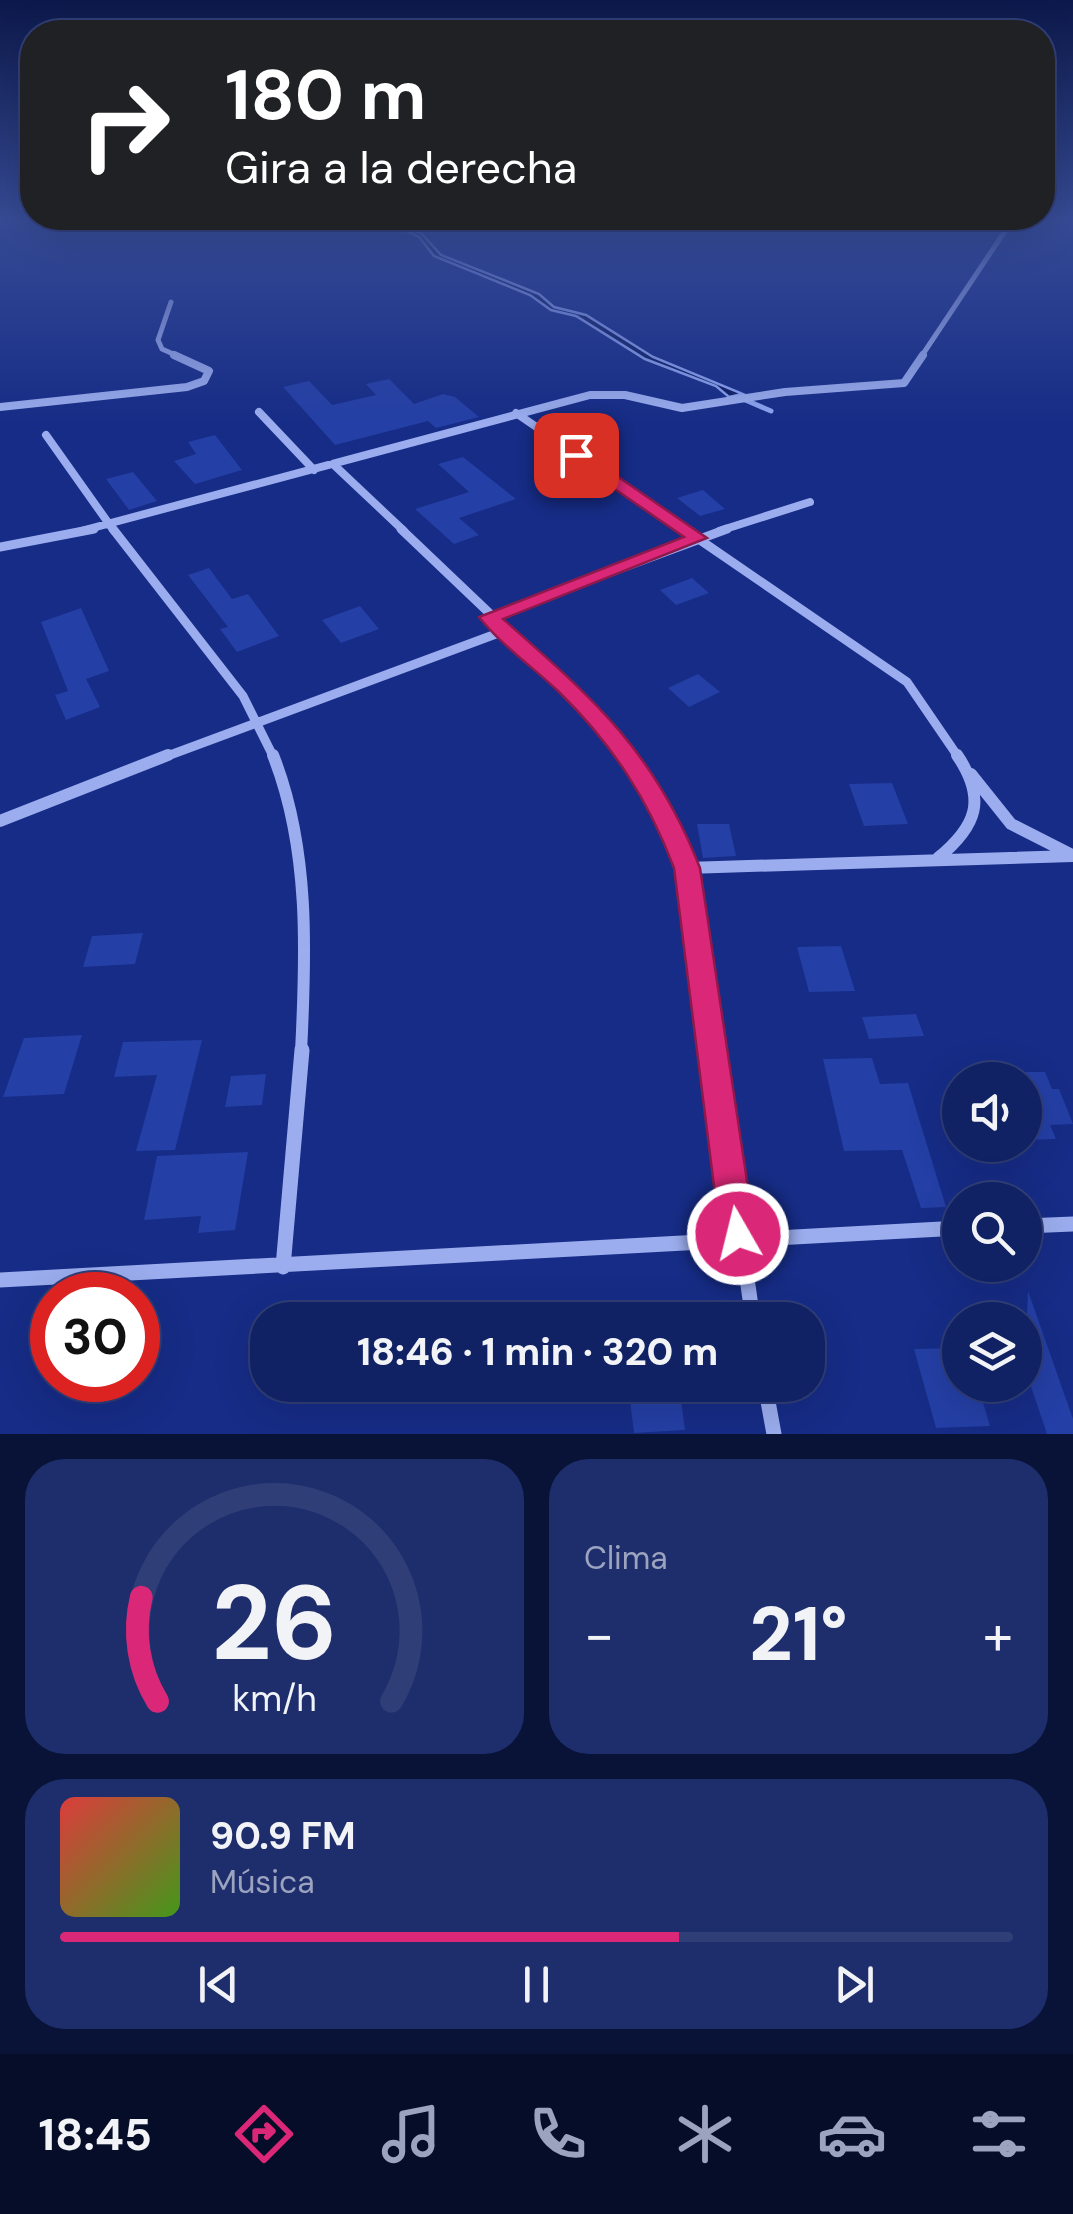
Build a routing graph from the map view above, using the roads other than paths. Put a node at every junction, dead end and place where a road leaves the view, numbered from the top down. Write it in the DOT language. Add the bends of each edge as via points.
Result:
graph roads {
  1 [pos="966,289"];
  2 [pos="172,302"];
  3 [pos="0,407"];
  4 [pos="259,412"];
  5 [pos="516,414"];
  6 [pos="46,436"];
  7 [pos="333,464"];
  8 [pos="314,470"];
  9 [pos="810,502"];
  10 [pos="108,526"];
  11 [pos="698,538"];
  12 [pos="0,546"];
  13 [pos="489,617"];
  14 [pos="504,631"];
  15 [pos="258,720"];
  16 [pos="970,772"];
  17 [pos="0,821"];
  18 [pos="1073,856"];
  19 [pos="938,858"];
  20 [pos="687,868"];
  21 [pos="1073,1224"];
  22 [pos="1042,1225"];
  23 [pos="942,1228"];
  24 [pos="738,1234"];
  25 [pos="283,1267"];
  26 [pos="0,1280"];
  27 [pos="750,1302"];
  28 [pos="768,1402"];
  29 [pos="774,1434"];
  1 -- 5 [label="street" via="904,383 670,407 607,393"];
  2 -- 3 [label="street" via="158,340 162,349 209,371 204,381"];
  4 -- 8 [label="street"];
  5 -- 7 [label="street"];
  5 -- 11 [label="street"];
  6 -- 10 [label="street"];
  7 -- 8 [label="street"];
  7 -- 13 [label="street"];
  8 -- 10 [label="street"];
  9 -- 11 [label="street"];
  10 -- 12 [label="street"];
  10 -- 15 [label="street"];
  11 -- 13 [label="street"];
  11 -- 16 [label="street" via="906,682"];
  13 -- 14 [label="street"];
  14 -- 15 [label="street"];
  14 -- 20 [label="street" via="569,689 634,762 665,810"];
  15 -- 17 [label="street"];
  15 -- 25 [label="street" via="291,805 303,909"];
  16 -- 18 [label="street" via="1010,824"];
  16 -- 19 [label="street" via="972,824"];
  18 -- 19 [label="street"];
  19 -- 20 [label="street"];
  20 -- 24 [label="street"];
  21 -- 22 [label="street"];
  23 -- 24 [label="street"];
  24 -- 25 [label="street"];
  24 -- 27 [label="street"];
  25 -- 26 [label="street"];
  28 -- 29 [label="street"];
}
